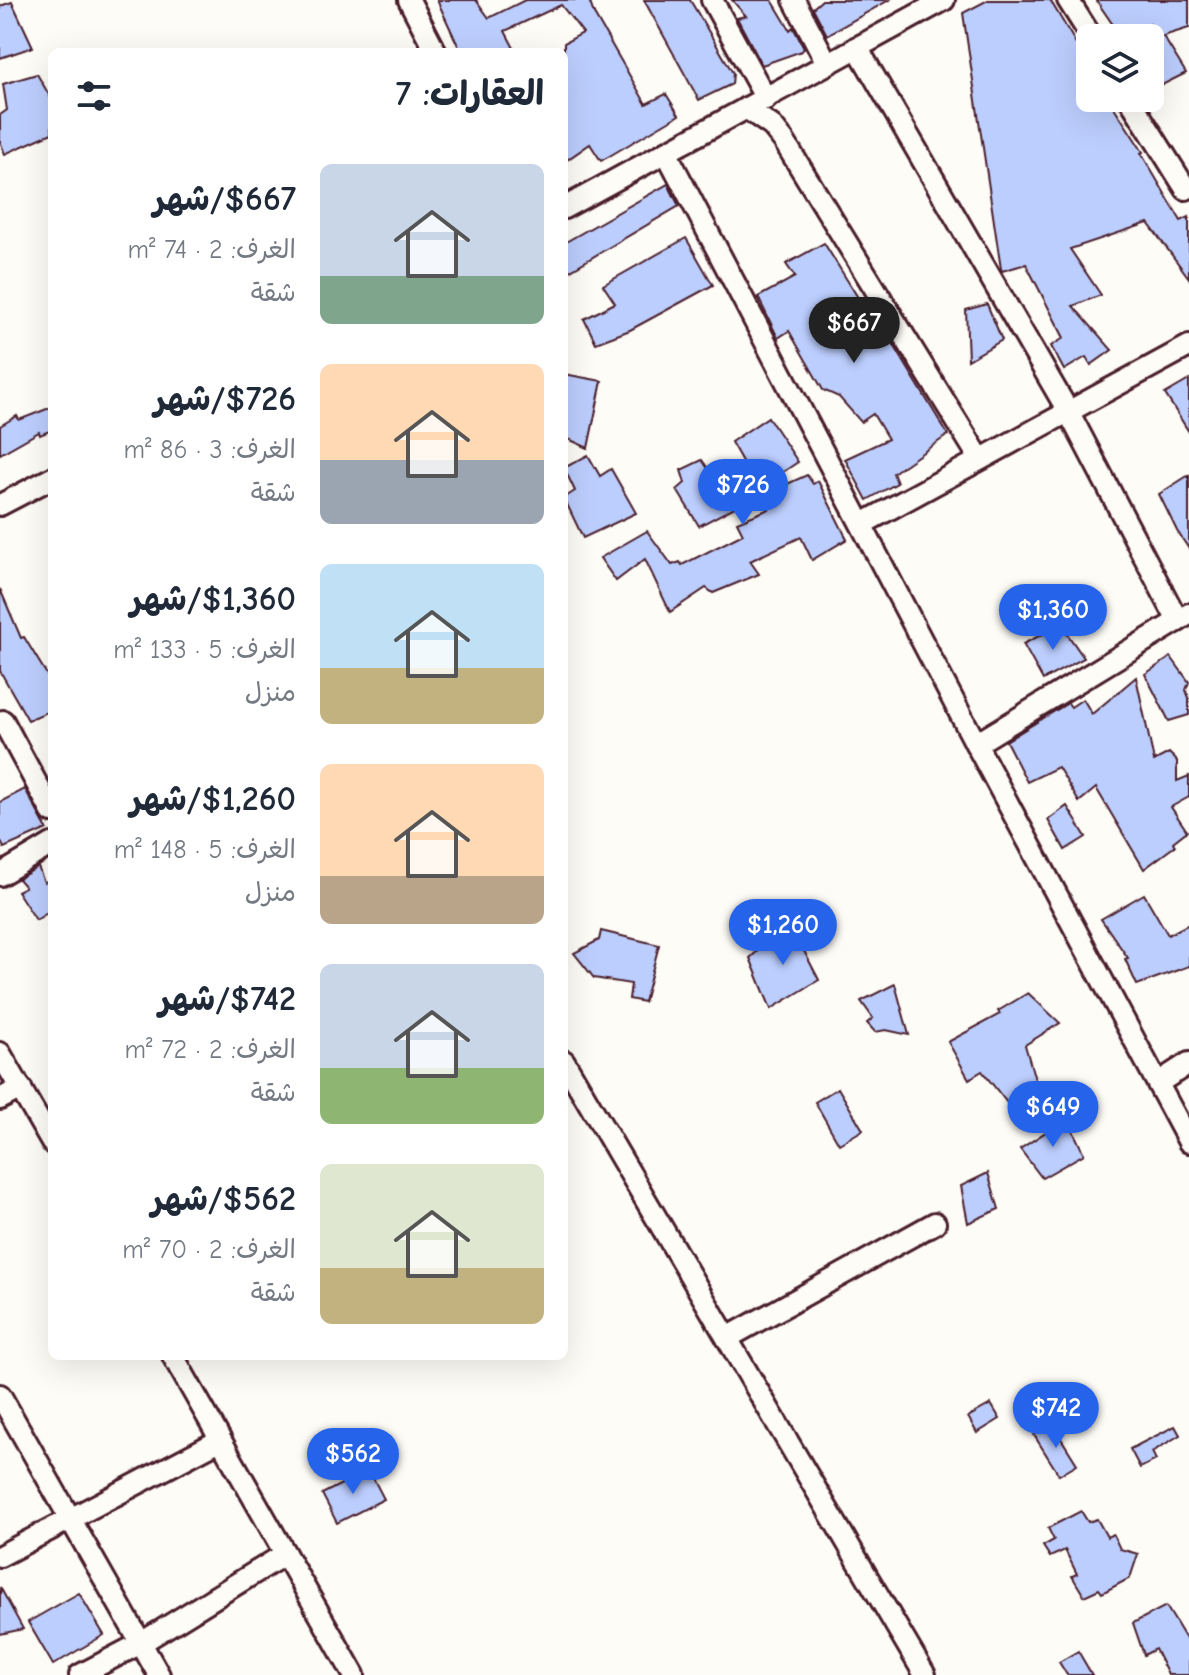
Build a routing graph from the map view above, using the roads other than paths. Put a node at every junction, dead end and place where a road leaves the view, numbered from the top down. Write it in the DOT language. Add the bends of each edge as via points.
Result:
graph roads {
  1 [pos="409,0"];
  2 [pos="712,0"];
  3 [pos="794,0"];
  4 [pos="944,0"];
  5 [pos="1068,0"];
  6 [pos="1083,24"];
  7 [pos="857,47"];
  8 [pos="434,48"];
  9 [pos="827,63"];
  10 [pos="766,99"];
  11 [pos="746,108"];
  12 [pos="1138,112"];
  13 [pos="666,152"];
  14 [pos="1186,189"];
  15 [pos="568,206"];
  16 [pos="1189,346"];
  17 [pos="1068,411"];
  18 [pos="980,459"];
  19 [pos="48,480"];
  20 [pos="0,505"];
  21 [pos="862,524"];
  22 [pos="1184,618"];
  23 [pos="1,720"];
  24 [pos="976,744"];
  25 [pos="48,805"];
  26 [pos="48,846"];
  27 [pos="0,875"];
  28 [pos="0,1053"];
  29 [pos="1189,1063"];
  30 [pos="568,1068"];
  31 [pos="1158,1083"];
  32 [pos="21,1088"];
  33 [pos="0,1099"];
  34 [pos="48,1136"];
  35 [pos="1189,1142"];
  36 [pos="935,1223"];
  37 [pos="727,1338"];
  38 [pos="175,1360"];
  39 [pos="0,1395"];
  40 [pos="220,1440"];
  41 [pos="72,1518"];
  42 [pos="285,1554"];
  43 [pos="0,1556"];
  44 [pos="141,1643"];
  45 [pos="80,1675"];
  46 [pos="159,1675"];
  47 [pos="354,1675"];
  48 [pos="925,1675"];
  1 -- 8 [label="street"];
  2 -- 10 [label="street"];
  3 -- 9 [label="street"];
  4 -- 7 [label="street"];
  5 -- 6 [label="street"];
  7 -- 9 [label="street"];
  7 -- 17 [label="street"];
  9 -- 10 [label="street"];
  10 -- 11 [label="street"];
  11 -- 13 [label="street"];
  11 -- 18 [label="street" via="784,141"];
  12 -- 14 [label="street"];
  13 -- 15 [label="street"];
  13 -- 21 [label="street"];
  16 -- 17 [label="street"];
  17 -- 18 [label="street"];
  17 -- 22 [label="street"];
  18 -- 21 [label="street"];
  19 -- 20 [label="street"];
  21 -- 24 [label="street"];
  22 -- 24 [label="street"];
  23 -- 25 [label="street"];
  24 -- 31 [label="street"];
  26 -- 27 [label="street"];
  28 -- 32 [label="street"];
  29 -- 31 [label="street"];
  30 -- 37 [label="street"];
  31 -- 35 [label="street"];
  32 -- 33 [label="street"];
  32 -- 34 [label="street"];
  36 -- 37 [label="street"];
  37 -- 48 [label="street"];
  38 -- 40 [label="street"];
  39 -- 41 [label="street"];
  40 -- 41 [label="street"];
  40 -- 42 [label="street"];
  41 -- 43 [label="street"];
  41 -- 44 [label="street"];
  42 -- 44 [label="street"];
  42 -- 47 [label="street"];
  44 -- 45 [label="street"];
  44 -- 46 [label="street"];
}
